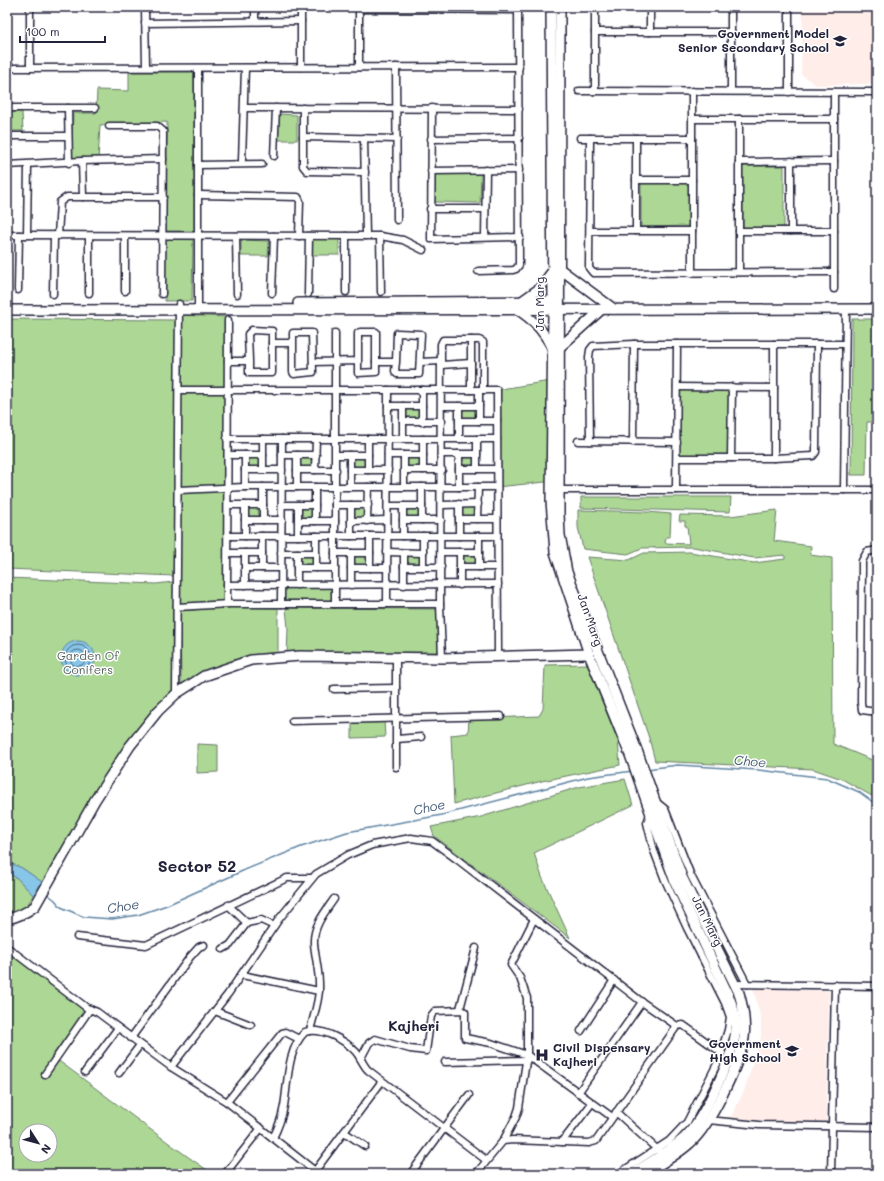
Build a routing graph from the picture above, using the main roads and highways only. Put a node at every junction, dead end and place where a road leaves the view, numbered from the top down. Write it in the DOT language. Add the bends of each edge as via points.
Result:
graph roads {
  1 [pos="551,7"];
  2 [pos="560,7"];
  3 [pos="556,270"];
  4 [pos="7,304"];
  5 [pos="519,305"];
  6 [pos="556,305"];
  7 [pos="179,307"];
  8 [pos="602,309"];
  9 [pos="614,309"];
  10 [pos="877,309"];
  11 [pos="7,310"];
  12 [pos="556,347"];
  13 [pos="555,490"];
  14 [pos="555,518"];
  15 [pos="589,654"];
  16 [pos="634,754"];
  17 [pos="646,788"];
  18 [pos="7,919"];
  19 [pos="631,1174"];
  20 [pos="645,1174"];
  1 -- 3 [label="main road, Jan Marg"];
  2 -- 3 [label="main road"];
  3 -- 5 [label="main road" via="539,289"];
  3 -- 6 [label="main road, Jan Marg"];
  3 -- 9 [label="main road"];
  4 -- 7 [label="main road"];
  5 -- 6 [label="main road"];
  5 -- 7 [label="main road"];
  5 -- 12 [label="main road"];
  6 -- 8 [label="main road"];
  6 -- 12 [label="main road, Jan Marg"];
  7 -- 11 [label="main road"];
  8 -- 9 [label="main road"];
  8 -- 12 [label="main road"];
  9 -- 10 [label="main road"];
  12 -- 13 [label="main road, Jan Marg"];
  13 -- 14 [label="main road, Jan Marg"];
  13 -- 14 [label="main road, Jan Marg" via="559,501"];
  14 -- 15 [label="main road, Jan Marg" via="554,540 560,570"];
  14 -- 16 [label="main road, Jan Marg" via="567,572"];
  15 -- 16 [label="main road, Jan Marg"];
  15 -- 18 [label="main road" via="442,658 300,656 251,660 204,676 176,694 158,711 126,751 95,800 35,906 25,913"];
  16 -- 17 [label="main road, Jan Marg"];
  17 -- 19 [label="main road, Jan Marg" via="651,811 675,882 728,994 734,1010 736,1029 725,1068 698,1120 685,1137 660,1151"];
  17 -- 20 [label="main road, Jan Marg" via="655,800 682,877 734,984 744,1010 744,1038 723,1093 708,1120 690,1143"];
}
